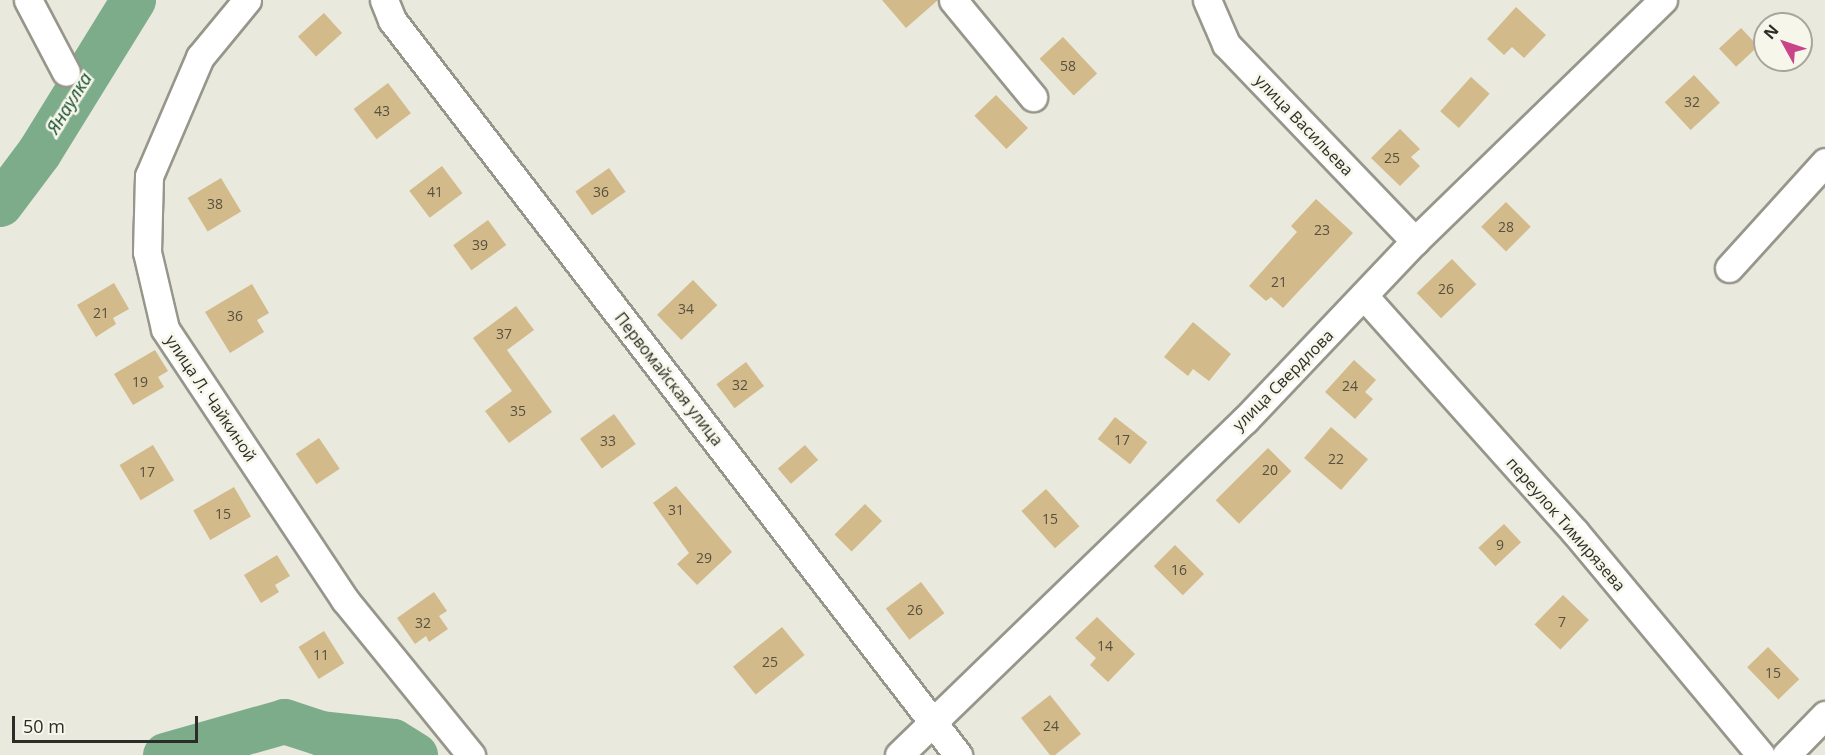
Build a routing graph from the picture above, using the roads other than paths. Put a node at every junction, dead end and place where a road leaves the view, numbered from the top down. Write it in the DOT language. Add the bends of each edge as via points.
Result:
graph roads {
  1 [pos="28,0"];
  2 [pos="247,0"];
  3 [pos="384,0"];
  4 [pos="953,0"];
  5 [pos="1207,0"];
  6 [pos="1663,0"];
  7 [pos="66,72"];
  8 [pos="1033,97"];
  9 [pos="1825,162"];
  10 [pos="1415,241"];
  11 [pos="1728,268"];
  12 [pos="1365,297"];
  13 [pos="1825,716"];
  14 [pos="933,722"];
  15 [pos="471,755"];
  16 [pos="899,755"];
  17 [pos="957,755"];
  18 [pos="1761,755"];
  19 [pos="1786,755"];
  1 -- 7 [label="street"];
  2 -- 15 [label="street, улица Л. Чайкиной" via="200,57 148,176 147,252 165,329 345,600"];
  3 -- 14 [label="street, Первомайская улица" via="392,20"];
  4 -- 8 [label="street"];
  5 -- 10 [label="street, улица Васильева" via="1226,44"];
  6 -- 10 [label="street, улица Свердлова"];
  9 -- 11 [label="street"];
  10 -- 12 [label="street, улица Свердлова"];
  12 -- 14 [label="street, улица Свердлова"];
  12 -- 18 [label="street, переулок Тимирязева" via="1575,532"];
  13 -- 19 [label="street"];
  14 -- 16 [label="street, улица Свердлова"];
  14 -- 17 [label="street, Первомайская улица"];
}
